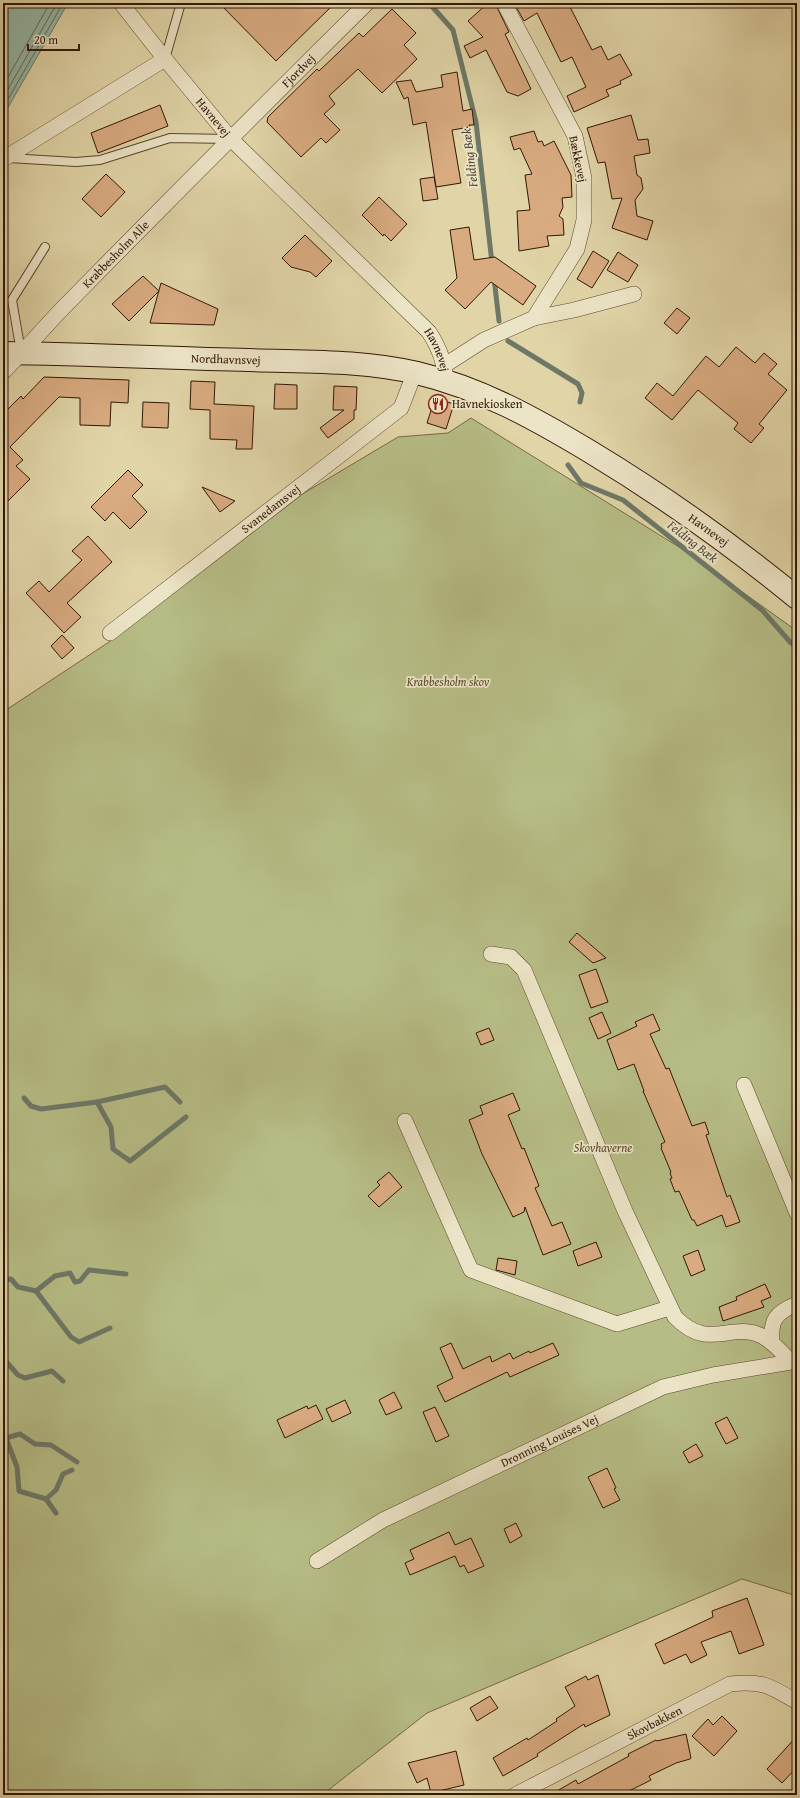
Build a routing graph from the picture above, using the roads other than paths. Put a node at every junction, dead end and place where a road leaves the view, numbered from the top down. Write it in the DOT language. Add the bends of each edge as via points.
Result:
graph roads {
  1 [pos="121,3"];
  2 [pos="180,3"];
  3 [pos="367,3"];
  4 [pos="504,3"];
  5 [pos="165,59"];
  6 [pos="231,139"];
  7 [pos="4,158"];
  8 [pos="44,247"];
  9 [pos="634,294"];
  10 [pos="534,318"];
  11 [pos="12,353"];
  12 [pos="3,372"];
  13 [pos="415,372"];
  14 [pos="446,373"];
  15 [pos="797,598"];
  16 [pos="110,633"];
  17 [pos="491,954"];
  18 [pos="744,1086"];
  19 [pos="405,1121"];
  20 [pos="797,1213"];
  21 [pos="797,1304"];
  22 [pos="669,1308"];
  23 [pos="772,1343"];
  24 [pos="794,1361"];
  25 [pos="316,1561"];
  26 [pos="797,1702"];
  27 [pos="515,1795"];
  1 -- 5 [label="street, Havnevej"];
  2 -- 5 [label="lane"];
  3 -- 6 [label="street, Fjordvej"];
  4 -- 10 [label="street, Bækkevej" via="575,136 584,178 584,220 577,249"];
  5 -- 6 [label="street, Havnevej"];
  5 -- 7 [label="street"];
  6 -- 7 [label="lane" via="170,138 100,160 76,162"];
  6 -- 11 [label="street, Krabbesholm Alle" via="60,311"];
  6 -- 14 [label="street, Havnevej" via="429,332 435,341"];
  8 -- 11 [label="lane" via="12,300"];
  9 -- 10 [label="street"];
  10 -- 14 [label="street" via="484,340"];
  11 -- 12 [label="street, Krabbesholm Alle"];
  11 -- 13 [label="street, Nordhavnsvej" via="329,362"];
  13 -- 14 [label="street, Nordhavnsvej"];
  13 -- 16 [label="street, Svanedamsvej" via="401,408"];
  14 -- 15 [label="street, Havnevej" via="542,422 638,481 710,530"];
  17 -- 22 [label="street" via="510,957 524,970 625,1211"];
  18 -- 20 [label="street"];
  19 -- 22 [label="street" via="471,1270 617,1324"];
  21 -- 23 [label="street" via="786,1308 775,1319 771,1329"];
  22 -- 23 [label="street" via="682,1325 696,1332 709,1336 750,1333"];
  23 -- 24 [label="street"];
  24 -- 25 [label="street, Dronning Louises Vej" via="713,1375 663,1387 383,1520"];
  26 -- 27 [label="street, Skovbakken" via="769,1686 748,1682 730,1684"];
}
